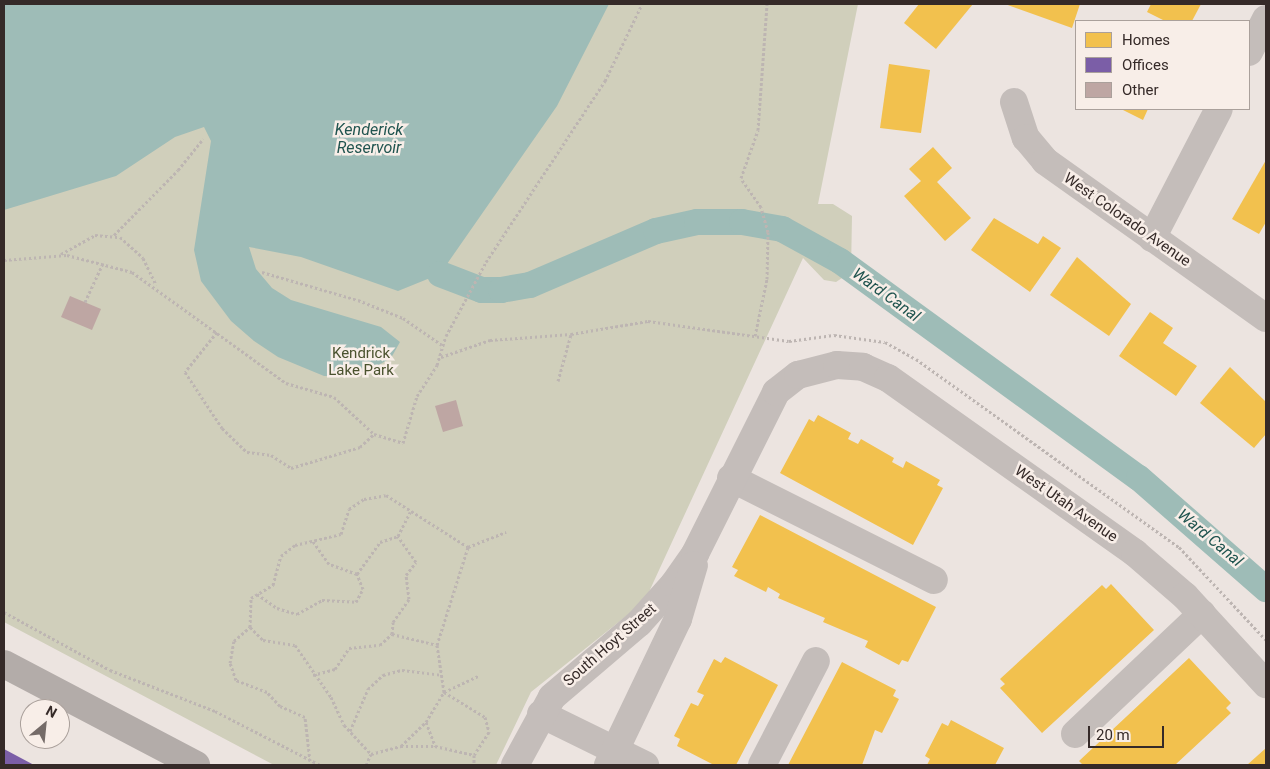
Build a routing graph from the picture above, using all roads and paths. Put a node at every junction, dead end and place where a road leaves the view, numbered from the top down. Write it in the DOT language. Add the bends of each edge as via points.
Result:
graph roads {
  1 [pos="642,4"];
  2 [pos="767,4"];
  3 [pos="1266,18"];
  4 [pos="1250,50"];
  5 [pos="1014,102"];
  6 [pos="1218,110"];
  7 [pos="202,139"];
  8 [pos="114,235"];
  9 [pos="1152,238"];
  10 [pos="61,254"];
  11 [pos="4,260"];
  12 [pos="104,261"];
  13 [pos="262,272"];
  14 [pos="156,286"];
  15 [pos="85,302"];
  16 [pos="1266,318"];
  17 [pos="216,332"];
  18 [pos="571,334"];
  19 [pos="755,336"];
  20 [pos="790,341"];
  21 [pos="442,345"];
  22 [pos="440,357"];
  23 [pos="837,365"];
  24 [pos="558,381"];
  25 [pos="374,434"];
  26 [pos="731,478"];
  27 [pos="410,512"];
  28 [pos="506,532"];
  29 [pos="398,536"];
  30 [pos="313,541"];
  31 [pos="468,547"];
  32 [pos="695,554"];
  33 [pos="357,574"];
  34 [pos="934,580"];
  35 [pos="256,594"];
  36 [pos="4,612"];
  37 [pos="1202,614"];
  38 [pos="250,627"];
  39 [pos="392,634"];
  40 [pos="437,645"];
  41 [pos="816,661"];
  42 [pos="4,664"];
  43 [pos="313,675"];
  44 [pos="440,675"];
  45 [pos="479,676"];
  46 [pos="1266,684"];
  47 [pos="444,692"];
  48 [pos="541,714"];
  49 [pos="426,722"];
  50 [pos="350,731"];
  51 [pos="1075,734"];
  52 [pos="401,746"];
  53 [pos="435,746"];
  54 [pos="371,754"];
  55 [pos="474,755"];
  56 [pos="612,758"];
  57 [pos="310,761"];
  58 [pos="196,765"];
  59 [pos="320,765"];
  60 [pos="366,765"];
  61 [pos="474,765"];
  62 [pos="515,765"];
  63 [pos="645,765"];
  64 [pos="762,765"];
  1 -- 21 [label="path" via="605,81 486,262"];
  2 -- 19 [label="path" via="758,130 741,178 761,207 768,232 766,287"];
  3 -- 4 [label="street"];
  5 -- 9 [label="street, West Colorado Avenue" via="1026,138 1045,161"];
  6 -- 9 [label="street"];
  7 -- 8 [label="path" via="178,170"];
  8 -- 10 [label="path" via="95,235"];
  8 -- 14 [label="path" via="138,252"];
  9 -- 16 [label="street, West Colorado Avenue"];
  10 -- 11 [label="path"];
  10 -- 12 [label="path"];
  12 -- 14 [label="path"];
  12 -- 15 [label="path"];
  13 -- 21 [label="path" via="367,303 419,327"];
  14 -- 17 [label="path"];
  17 -- 25 [label="path" via="286,383 342,401"];
  17 -- 25 [label="path" via="185,372 222,428 247,452 271,455 291,468 360,448"];
  18 -- 19 [label="path" via="648,321"];
  18 -- 22 [label="path" via="490,340"];
  18 -- 24 [label="path"];
  19 -- 20 [label="path"];
  21 -- 22 [label="path"];
  22 -- 25 [label="path" via="417,396 403,443"];
  23 -- 26 [label="street, South Hoyt Street" via="798,375 776,392"];
  23 -- 37 [label="street, West Utah Avenue" via="863,368 899,385 1135,553"];
  26 -- 32 [label="street, South Hoyt Street"];
  26 -- 34 [label="street"];
  27 -- 29 [label="path"];
  27 -- 30 [label="path" via="395,497 364,499 349,508 341,534"];
  27 -- 31 [label="path"];
  28 -- 31 [label="path"];
  29 -- 33 [label="path" via="375,546"];
  29 -- 39 [label="path" via="416,562 406,575 408,599 393,622"];
  30 -- 33 [label="path" via="329,564"];
  30 -- 35 [label="path" via="287,550 274,584"];
  31 -- 40 [label="path"];
  32 -- 48 [label="street, South Hoyt Street" via="657,604 581,668"];
  32 -- 56 [label="street, South Hoyt Street" via="685,601"];
  33 -- 35 [label="path" via="361,596 351,604 322,600 303,613 288,613"];
  35 -- 38 [label="path" via="251,598"];
  36 -- 57 [label="path" via="110,670 215,711"];
  37 -- 46 [label="street, West Utah Avenue"];
  37 -- 51 [label="street"];
  38 -- 43 [label="path" via="269,642 291,642"];
  38 -- 57 [label="path" via="234,641 232,674 305,717"];
  39 -- 40 [label="path"];
  39 -- 43 [label="path" via="380,645 349,648 335,669"];
  40 -- 44 [label="path"];
  41 -- 64 [label="street"];
  42 -- 58 [label="main road"];
  43 -- 50 [label="path"];
  44 -- 47 [label="path"];
  44 -- 50 [label="path" via="402,670 383,675 368,689"];
  45 -- 47 [label="path"];
  47 -- 49 [label="path"];
  47 -- 55 [label="path" via="480,711 489,724 487,740"];
  48 -- 56 [label="street"];
  48 -- 62 [label="street, South Hoyt Street"];
  49 -- 52 [label="path"];
  49 -- 53 [label="path"];
  50 -- 54 [label="path"];
  52 -- 53 [label="path"];
  52 -- 54 [label="path"];
  53 -- 55 [label="path"];
  54 -- 60 [label="path"];
  55 -- 61 [label="path"];
  56 -- 63 [label="street"];
  57 -- 59 [label="path"];
}
